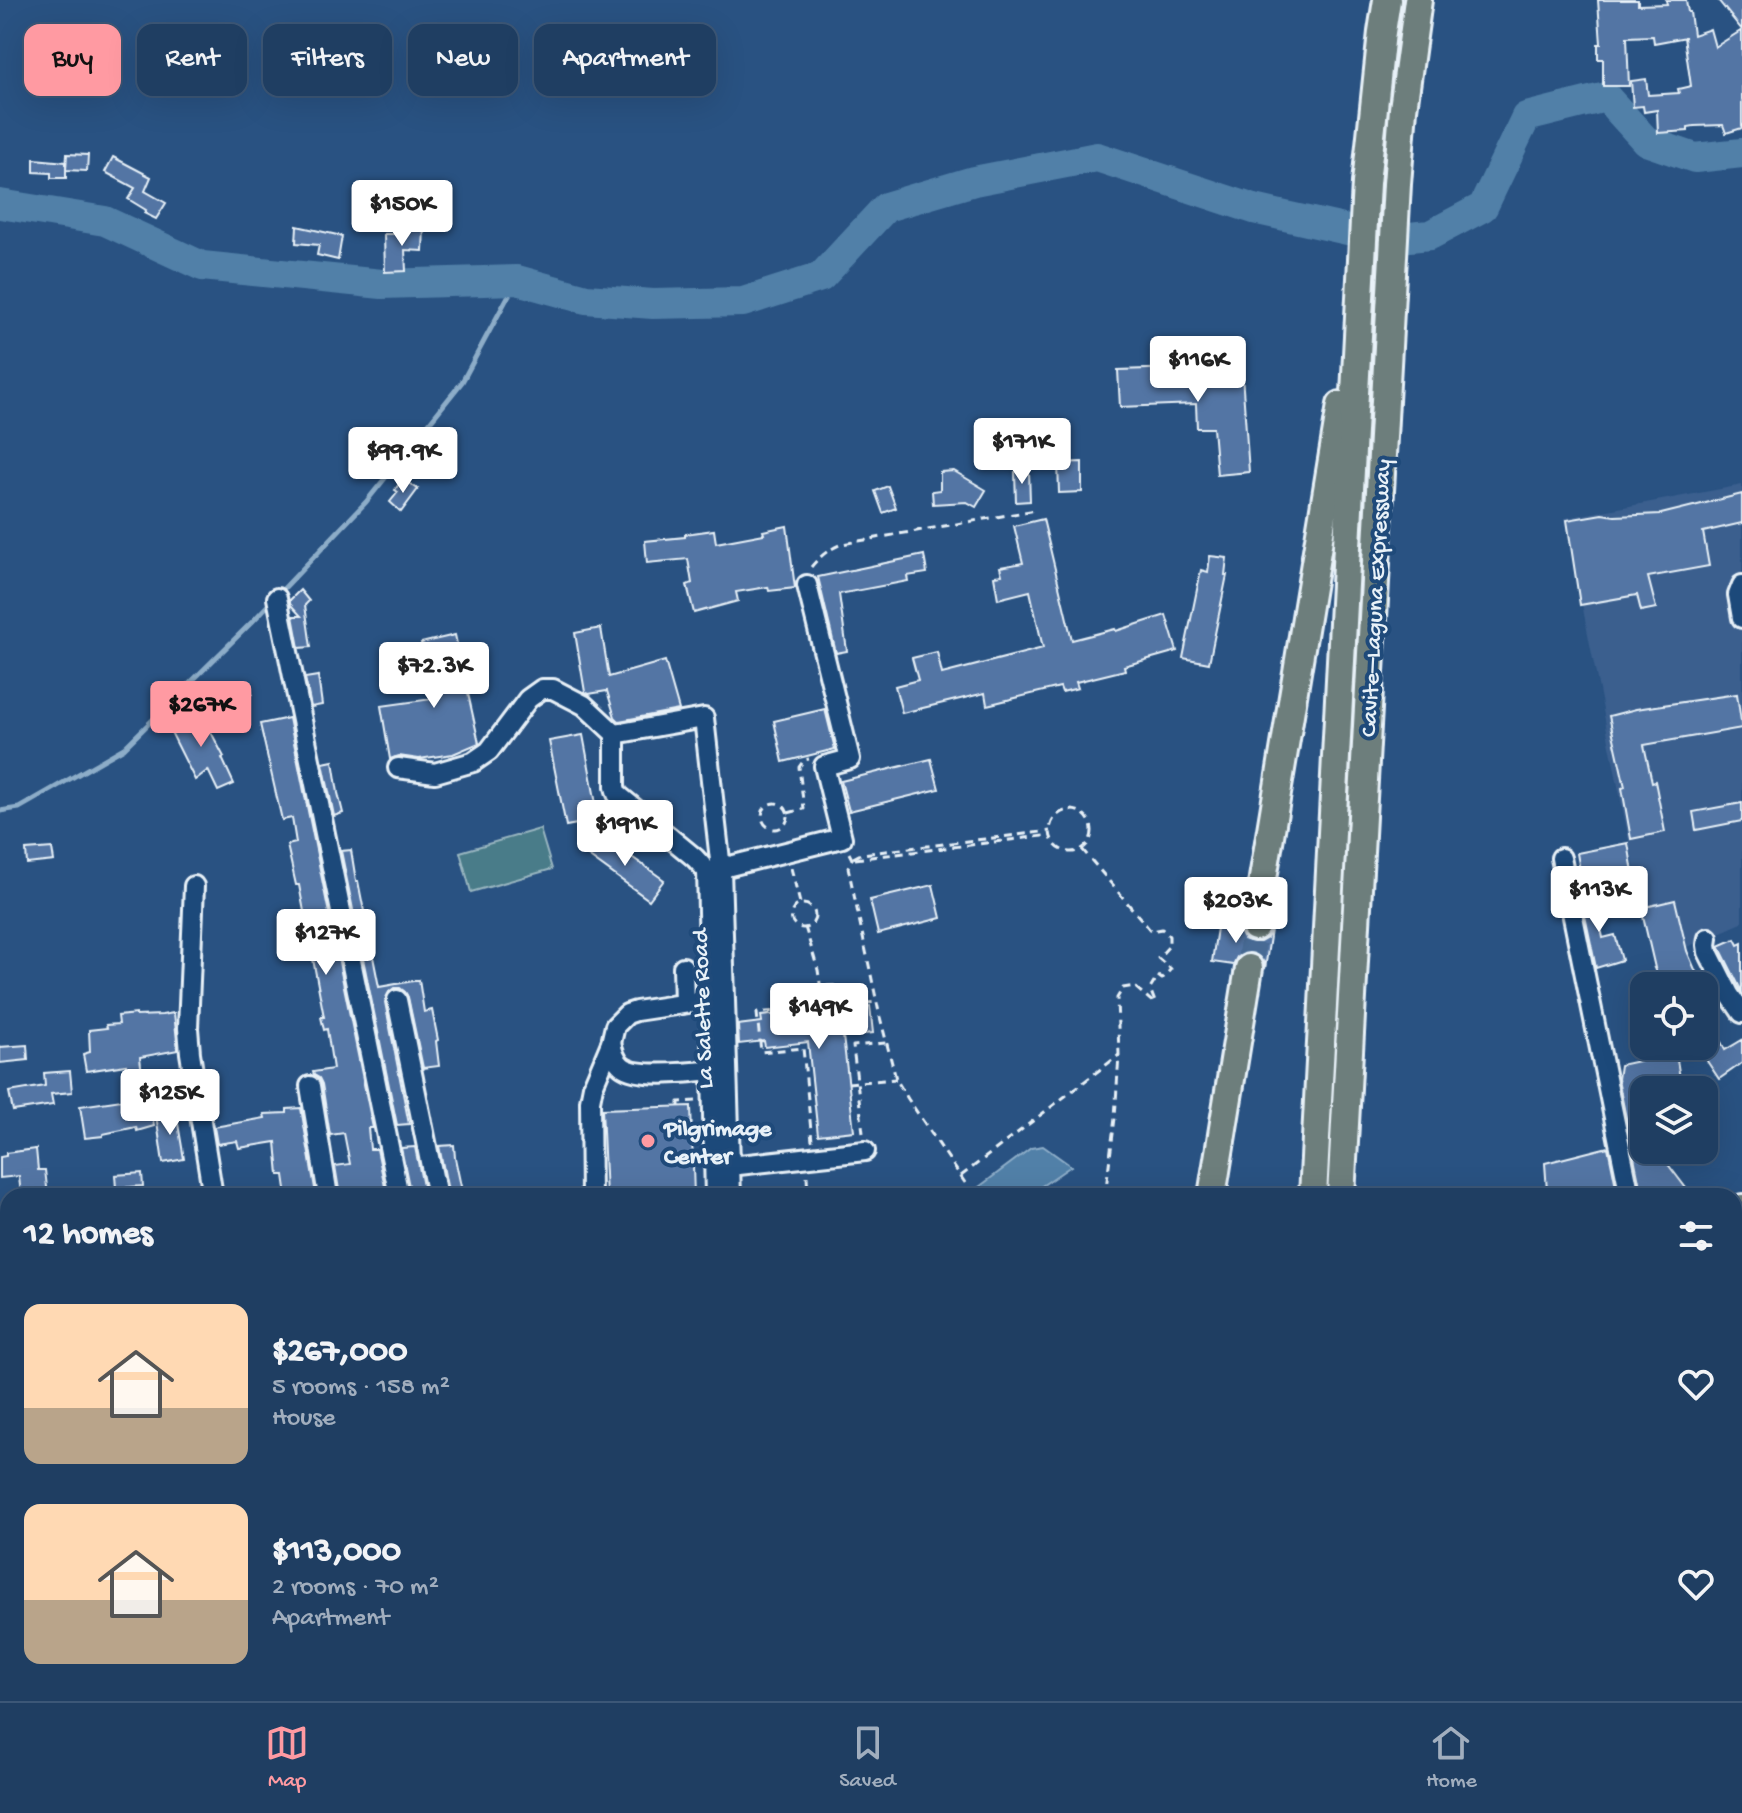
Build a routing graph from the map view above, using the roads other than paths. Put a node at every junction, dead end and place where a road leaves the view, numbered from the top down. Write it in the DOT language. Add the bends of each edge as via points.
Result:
graph roads {
  1 [pos="1387,0"];
  2 [pos="1418,0"];
  3 [pos="1363,271"];
  4 [pos="807,585"];
  5 [pos="1742,585"];
  6 [pos="277,598"];
  7 [pos="1742,618"];
  8 [pos="615,734"];
  9 [pos="398,768"];
  10 [pos="1561,858"];
  11 [pos="714,870"];
  12 [pos="194,886"];
  13 [pos="1255,927"];
  14 [pos="1708,938"];
  15 [pos="683,967"];
  16 [pos="1249,968"];
  17 [pos="717,999"];
  18 [pos="397,1000"];
  19 [pos="684,1003"];
  20 [pos="1742,1013"];
  21 [pos="611,1043"];
  22 [pos="719,1069"];
  23 [pos="310,1086"];
  24 [pos="865,1151"];
  25 [pos="722,1167"];
  26 [pos="212,1188"];
  27 [pos="327,1188"];
  28 [pos="397,1188"];
  29 [pos="435,1188"];
  30 [pos="591,1188"];
  31 [pos="717,1188"];
  32 [pos="729,1188"];
  33 [pos="1213,1188"];
  34 [pos="1313,1188"];
  35 [pos="1341,1188"];
  36 [pos="1628,1188"];
  1 -- 3 [label="highway, Cavite–Laguna Expressway" via="1366,183"];
  2 -- 35 [label="highway, Cavite–Laguna Expressway" via="1397,184"];
  3 -- 13 [label="highway"];
  3 -- 34 [label="highway, Cavite–Laguna Expressway"];
  4 -- 11 [label="street" via="850,759 824,766 842,838"];
  5 -- 7 [label="street"];
  6 -- 28 [label="street"];
  8 -- 9 [label="street" via="584,705 542,689 528,699 489,751 473,762 435,773"];
  8 -- 11 [label="street" via="617,794"];
  8 -- 11 [label="street, La Salette Road" via="704,718"];
  10 -- 36 [label="street"];
  11 -- 17 [label="street, La Salette Road"];
  12 -- 26 [label="street" via="188,1028"];
  14 -- 20 [label="street" via="1708,952"];
  15 -- 19 [label="street"];
  16 -- 33 [label="highway"];
  17 -- 19 [label="street"];
  17 -- 22 [label="street, La Salette Road"];
  18 -- 29 [label="street"];
  19 -- 21 [label="street" via="627,1014 615,1026"];
  21 -- 22 [label="street" via="623,1067 639,1074"];
  21 -- 30 [label="street" via="590,1101"];
  22 -- 25 [label="street, La Salette Road"];
  23 -- 27 [label="street"];
  24 -- 25 [label="street"];
  25 -- 31 [label="street, La Salette Road"];
  25 -- 32 [label="street, La Salette Road"];
}
